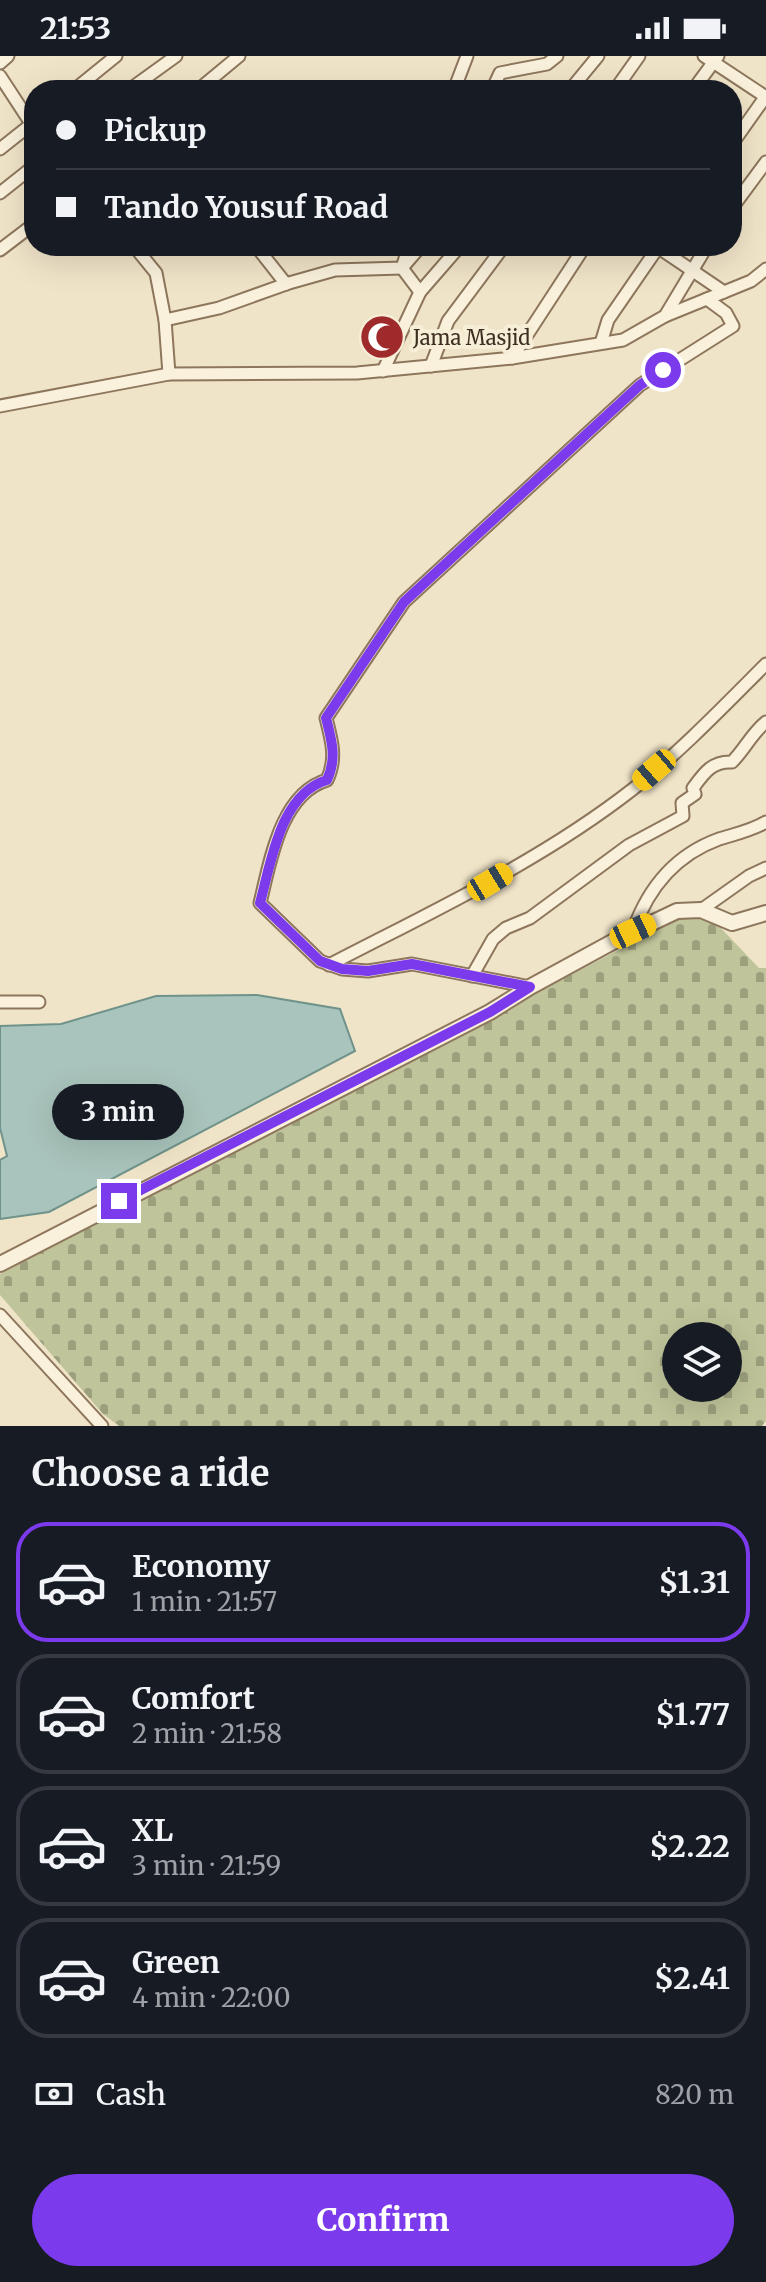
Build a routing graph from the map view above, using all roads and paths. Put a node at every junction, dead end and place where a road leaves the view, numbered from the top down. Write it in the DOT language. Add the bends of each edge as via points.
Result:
graph roads {
  1 [pos="8,56"];
  2 [pos="116,56"];
  3 [pos="176,56"];
  4 [pos="239,56"];
  5 [pos="467,56"];
  6 [pos="557,56"];
  7 [pos="598,56"];
  8 [pos="639,56"];
  9 [pos="712,58"];
  10 [pos="0,63"];
  11 [pos="0,76"];
  12 [pos="86,80"];
  13 [pos="143,80"];
  14 [pos="210,80"];
  15 [pos="458,80"];
  16 [pos="497,80"];
  17 [pos="578,80"];
  18 [pos="622,80"];
  19 [pos="699,80"];
  20 [pos="766,97"];
  21 [pos="24,112"];
  22 [pos="742,130"];
  23 [pos="24,132"];
  24 [pos="0,149"];
  25 [pos="766,162"];
  26 [pos="24,174"];
  27 [pos="0,193"];
  28 [pos="742,194"];
  29 [pos="24,232"];
  30 [pos="0,250"];
  31 [pos="142,256"];
  32 [pos="264,256"];
  33 [pos="406,256"];
  34 [pos="412,256"];
  35 [pos="451,256"];
  36 [pos="497,256"];
  37 [pos="578,256"];
  38 [pos="651,256"];
  39 [pos="672,256"];
  40 [pos="701,256"];
  41 [pos="402,268"];
  42 [pos="766,269"];
  43 [pos="692,271"];
  44 [pos="286,284"];
  45 [pos="420,292"];
  46 [pos="724,292"];
  47 [pos="707,299"];
  48 [pos="665,316"];
  49 [pos="165,320"];
  50 [pos="601,343"];
  51 [pos="512,358"];
  52 [pos="431,366"];
  53 [pos="383,371"];
  54 [pos="169,374"];
  55 [pos="0,406"];
  56 [pos="766,664"];
  57 [pos="766,722"];
  58 [pos="766,822"];
  59 [pos="766,868"];
  60 [pos="701,910"];
  61 [pos="766,913"];
  62 [pos="633,931"];
  63 [pos="329,965"];
  64 [pos="472,976"];
  65 [pos="530,987"];
  66 [pos="0,1002"];
  67 [pos="39,1002"];
  68 [pos="0,1264"];
  69 [pos="0,1315"];
  70 [pos="102,1426"];
  1 -- 10 [label="street"];
  2 -- 12 [label="street"];
  3 -- 13 [label="street"];
  4 -- 14 [label="street"];
  5 -- 15 [label="street"];
  6 -- 16 [label="street" via="547,64 500,73"];
  7 -- 17 [label="street"];
  8 -- 18 [label="street"];
  9 -- 19 [label="street"];
  9 -- 20 [label="street"];
  11 -- 21 [label="street"];
  20 -- 22 [label="street"];
  23 -- 24 [label="street"];
  25 -- 28 [label="street"];
  26 -- 27 [label="street"];
  29 -- 30 [label="street"];
  31 -- 49 [label="street" via="156,273"];
  32 -- 44 [label="street"];
  33 -- 41 [label="street"];
  34 -- 41 [label="street"];
  35 -- 45 [label="street"];
  36 -- 52 [label="street" via="448,321"];
  37 -- 51 [label="street"];
  38 -- 50 [label="street" via="608,320"];
  39 -- 43 [label="street"];
  40 -- 43 [label="street"];
  41 -- 44 [label="street" via="335,270"];
  41 -- 45 [label="street"];
  42 -- 46 [label="street"];
  43 -- 46 [label="street"];
  43 -- 48 [label="street"];
  44 -- 49 [label="street"];
  45 -- 53 [label="street"];
  46 -- 47 [label="street"];
  47 -- 48 [label="street"];
  47 -- 63 [label="street" via="733,326 640,385 404,602 326,718 333,766 327,780 305,792 288,815 260,903"];
  48 -- 50 [label="street" via="623,340"];
  49 -- 54 [label="street"];
  50 -- 51 [label="street"];
  51 -- 52 [label="street"];
  52 -- 53 [label="street"];
  53 -- 54 [label="street"];
  54 -- 55 [label="street"];
  56 -- 63 [label="street" via="633,789 569,834 490,882"];
  57 -- 64 [label="street" via="732,762 703,773 693,788 695,794 682,803 683,816 629,845 530,918 506,928 493,939"];
  58 -- 62 [label="street" via="704,847 667,872 640,910"];
  59 -- 60 [label="street"];
  60 -- 61 [label="street" via="732,923"];
  60 -- 62 [label="street" via="677,911"];
  62 -- 65 [label="street"];
  63 -- 64 [label="street" via="368,971 412,964"];
  64 -- 65 [label="street"];
  65 -- 68 [label="street"];
  66 -- 67 [label="street"];
  69 -- 70 [label="street"];
}
